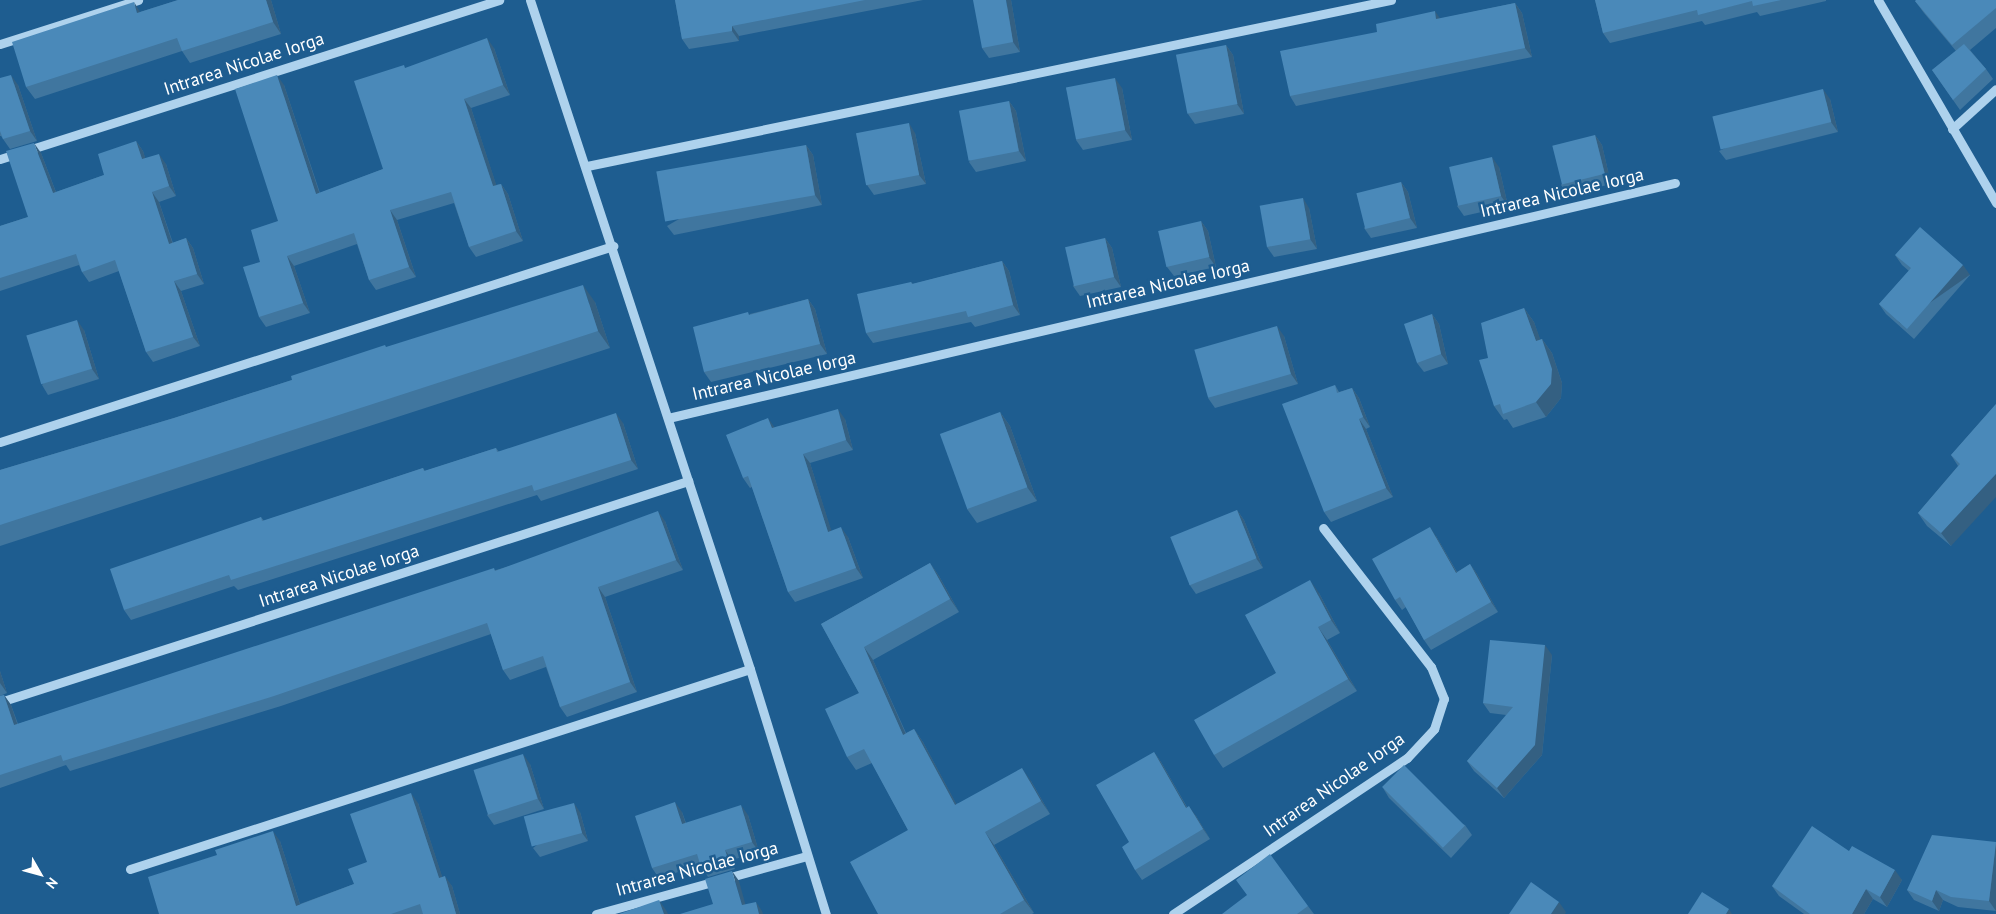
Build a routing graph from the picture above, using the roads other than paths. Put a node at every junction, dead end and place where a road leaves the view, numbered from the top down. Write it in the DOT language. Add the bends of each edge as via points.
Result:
graph roads {
  1 [pos="138,0"];
  2 [pos="498,0"];
  3 [pos="530,0"];
  4 [pos="1391,0"];
  5 [pos="1878,0"];
  6 [pos="0,44"];
  7 [pos="1996,89"];
  8 [pos="1952,130"];
  9 [pos="0,159"];
  10 [pos="587,166"];
  11 [pos="1675,183"];
  12 [pos="1996,203"];
  13 [pos="612,246"];
  14 [pos="668,418"];
  15 [pos="0,442"];
  16 [pos="688,481"];
  17 [pos="1323,528"];
  18 [pos="750,669"];
  19 [pos="0,702"];
  20 [pos="808,856"];
  21 [pos="130,869"];
  22 [pos="596,914"];
  23 [pos="826,914"];
  24 [pos="1173,914"];
  1 -- 6 [label="street"];
  2 -- 9 [label="street, Intrarea Nicolae Iorga"];
  3 -- 10 [label="street, Intrarea Nicolae Iorga"];
  4 -- 10 [label="street"];
  5 -- 8 [label="street"];
  7 -- 8 [label="street"];
  8 -- 12 [label="street"];
  10 -- 13 [label="street, Intrarea Nicolae Iorga"];
  11 -- 14 [label="street, Intrarea Nicolae Iorga"];
  13 -- 14 [label="street, Intrarea Nicolae Iorga"];
  13 -- 15 [label="street"];
  14 -- 16 [label="street, Intrarea Nicolae Iorga"];
  16 -- 18 [label="street, Intrarea Nicolae Iorga"];
  16 -- 19 [label="street, Intrarea Nicolae Iorga"];
  17 -- 24 [label="street, Intrarea Nicolae Iorga" via="1432,667 1444,699 1434,729 1407,758"];
  18 -- 20 [label="street, Intrarea Nicolae Iorga"];
  18 -- 21 [label="street"];
  20 -- 22 [label="street, Intrarea Nicolae Iorga"];
  20 -- 23 [label="street, Intrarea Nicolae Iorga"];
}
